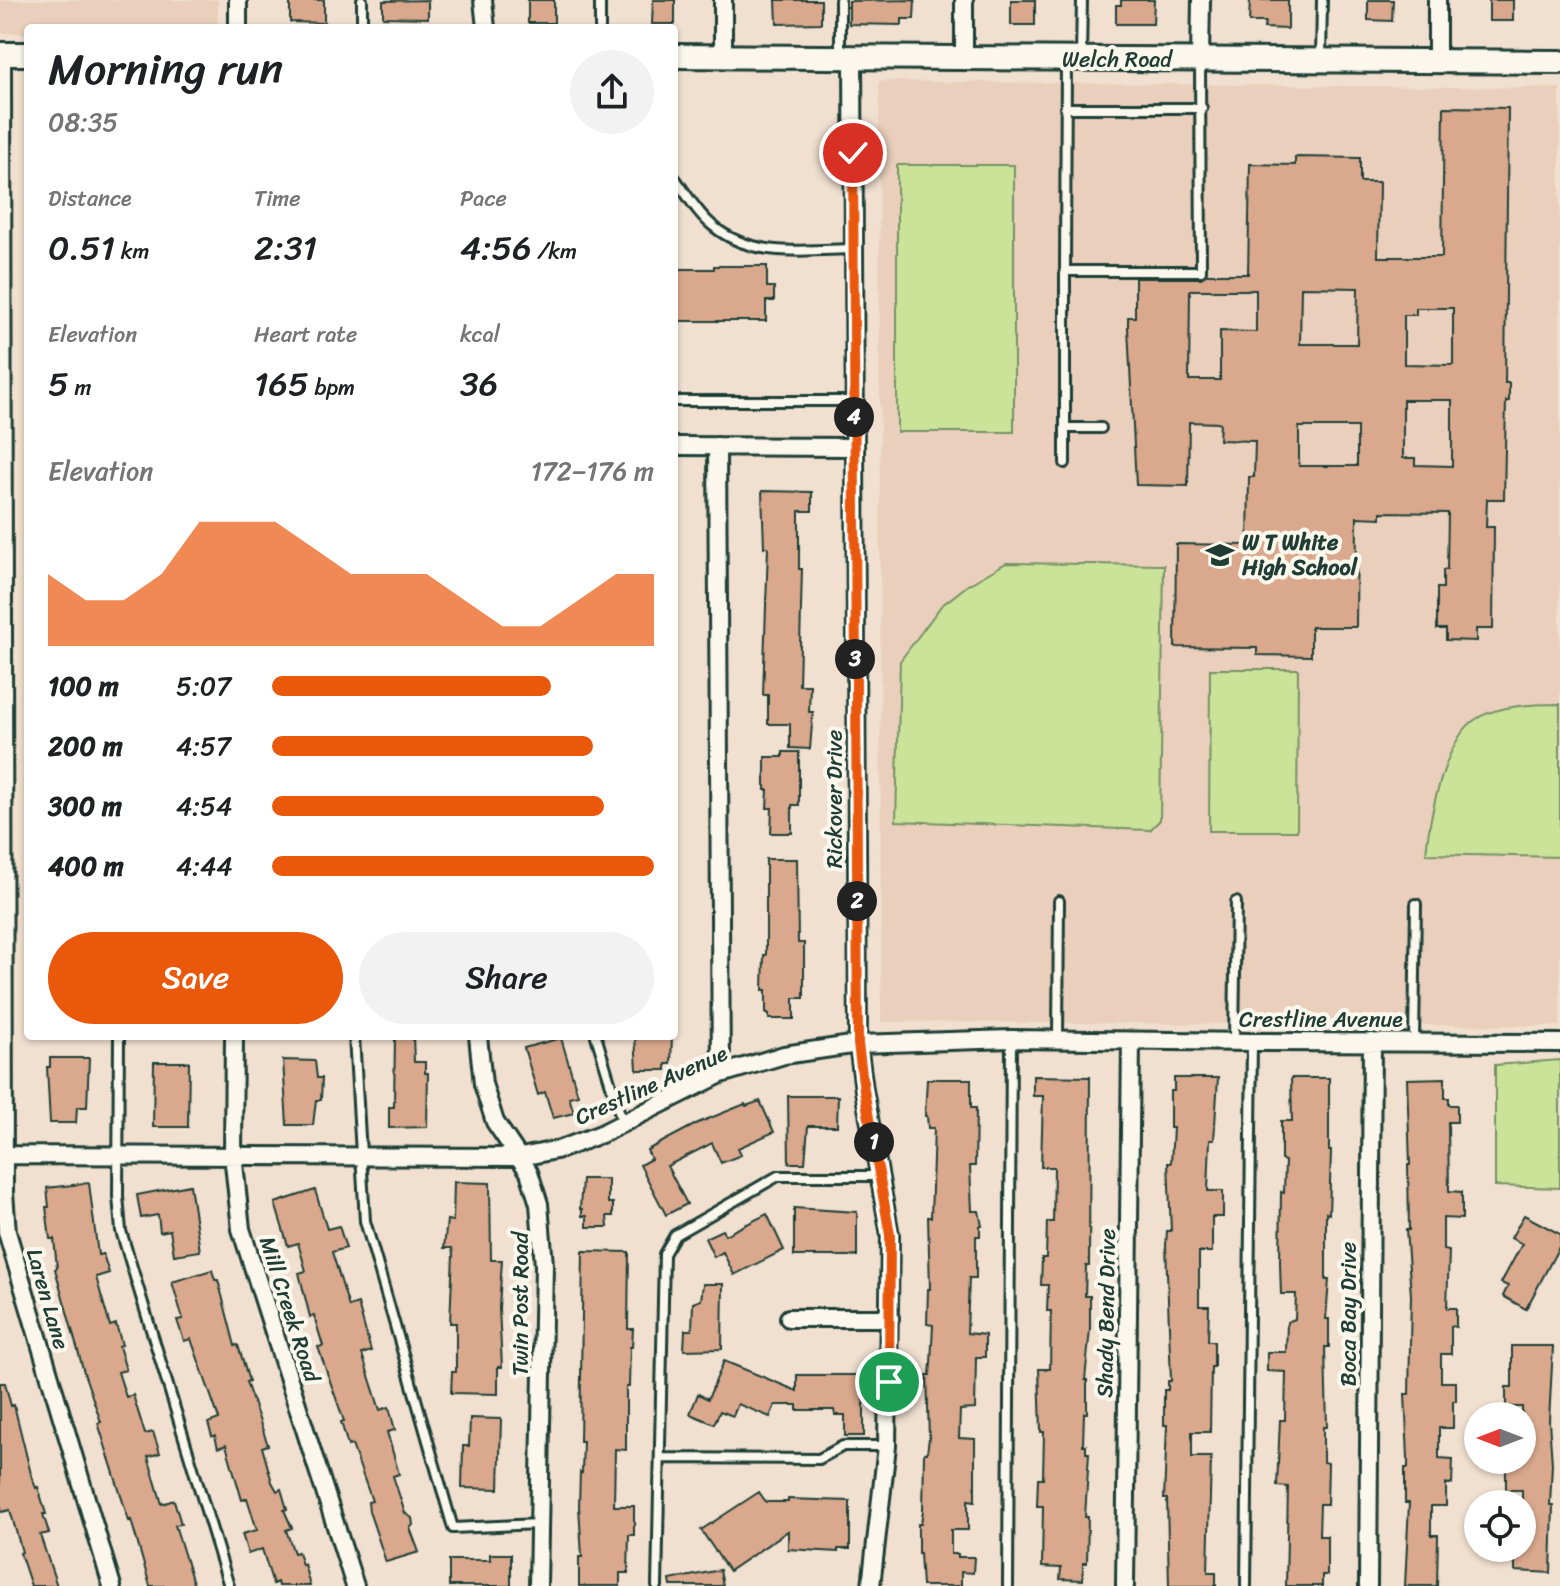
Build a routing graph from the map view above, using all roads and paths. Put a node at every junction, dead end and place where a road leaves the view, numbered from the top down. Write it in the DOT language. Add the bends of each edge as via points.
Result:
graph roads {
  1 [pos="238,0"];
  2 [pos="362,0"];
  3 [pos="483,0"];
  4 [pos="600,0"];
  5 [pos="723,0"];
  6 [pos="840,0"];
  7 [pos="964,0"];
  8 [pos="1082,0"];
  9 [pos="1201,0"];
  10 [pos="1322,0"];
  11 [pos="1437,0"];
  12 [pos="238,24"];
  13 [pos="362,24"];
  14 [pos="486,24"];
  15 [pos="600,24"];
  16 [pos="1,54"];
  17 [pos="24,54"];
  18 [pos="723,55"];
  19 [pos="678,56"];
  20 [pos="846,56"];
  21 [pos="964,57"];
  22 [pos="1074,58"];
  23 [pos="1200,59"];
  24 [pos="1321,60"];
  25 [pos="1437,61"];
  26 [pos="1560,62"];
  27 [pos="1065,108"];
  28 [pos="1202,108"];
  29 [pos="678,182"];
  30 [pos="854,249"];
  31 [pos="1065,271"];
  32 [pos="678,401"];
  33 [pos="854,401"];
  34 [pos="1065,428"];
  35 [pos="1101,428"];
  36 [pos="678,446"];
  37 [pos="717,446"];
  38 [pos="853,447"];
  39 [pos="1065,463"];
  40 [pos="1059,901"];
  41 [pos="1236,902"];
  42 [pos="1416,904"];
  43 [pos="1011,1039"];
  44 [pos="1058,1039"];
  45 [pos="119,1040"];
  46 [pos="234,1040"];
  47 [pos="354,1040"];
  48 [pos="478,1040"];
  49 [pos="597,1040"];
  50 [pos="1131,1041"];
  51 [pos="1414,1041"];
  52 [pos="1243,1042"];
  53 [pos="1372,1042"];
  54 [pos="1560,1043"];
  55 [pos="858,1044"];
  56 [pos="721,1074"];
  57 [pos="623,1125"];
  58 [pos="118,1154"];
  59 [pos="233,1154"];
  60 [pos="2,1155"];
  61 [pos="361,1156"];
  62 [pos="521,1157"];
  63 [pos="880,1176"];
  64 [pos="789,1318"];
  65 [pos="890,1318"];
  66 [pos="887,1446"];
  67 [pos="660,1458"];
  68 [pos="539,1524"];
  69 [pos="112,1586"];
  70 [pos="229,1586"];
  71 [pos="355,1586"];
  72 [pos="538,1586"];
  73 [pos="657,1586"];
  74 [pos="871,1586"];
  75 [pos="1008,1586"];
  76 [pos="1125,1586"];
  77 [pos="1246,1586"];
  78 [pos="1368,1586"];
  1 -- 12 [label="street"];
  2 -- 13 [label="lane"];
  3 -- 14 [label="street"];
  4 -- 15 [label="lane"];
  5 -- 18 [label="street"];
  6 -- 20 [label="lane"];
  7 -- 21 [label="street"];
  8 -- 22 [label="lane"];
  9 -- 23 [label="street"];
  10 -- 24 [label="lane"];
  11 -- 25 [label="street"];
  16 -- 17 [label="street"];
  16 -- 60 [label="street, Laren Lane"];
  18 -- 19 [label="street, Welch Road"];
  18 -- 20 [label="street, Welch Road"];
  20 -- 21 [label="street, Welch Road"];
  20 -- 30 [label="street, Rickover Drive"];
  21 -- 22 [label="street, Welch Road"];
  22 -- 23 [label="street, Welch Road"];
  22 -- 27 [label="lane"];
  23 -- 24 [label="street, Welch Road"];
  23 -- 28 [label="lane"];
  24 -- 25 [label="street, Welch Road"];
  25 -- 26 [label="street, Welch Road"];
  27 -- 28 [label="lane"];
  27 -- 31 [label="lane"];
  28 -- 31 [label="lane" via="1201,271"];
  29 -- 30 [label="lane" via="713,226 746,245"];
  30 -- 33 [label="street, Rickover Drive"];
  31 -- 34 [label="lane"];
  32 -- 33 [label="lane"];
  33 -- 38 [label="street, Rickover Drive"];
  34 -- 35 [label="lane"];
  34 -- 39 [label="lane"];
  36 -- 37 [label="street"];
  37 -- 38 [label="street"];
  37 -- 56 [label="street"];
  38 -- 55 [label="street, Rickover Drive"];
  40 -- 44 [label="lane"];
  41 -- 52 [label="lane" via="1235,990"];
  42 -- 51 [label="lane"];
  43 -- 44 [label="street, Crestline Avenue"];
  43 -- 55 [label="street, Crestline Avenue"];
  43 -- 75 [label="lane"];
  44 -- 50 [label="street, Crestline Avenue"];
  45 -- 58 [label="lane"];
  46 -- 59 [label="street, Mill Creek Road"];
  47 -- 61 [label="lane"];
  48 -- 62 [label="street, Twin Post Road" via="483,1084 495,1122"];
  49 -- 57 [label="lane"];
  50 -- 52 [label="street, Crestline Avenue"];
  50 -- 76 [label="street, Shady Bend Drive"];
  51 -- 53 [label="street, Crestline Avenue"];
  51 -- 54 [label="street, Crestline Avenue"];
  52 -- 53 [label="street, Crestline Avenue"];
  52 -- 77 [label="lane"];
  53 -- 78 [label="street, Boca Bay Drive"];
  55 -- 56 [label="street, Crestline Avenue" via="784,1055"];
  55 -- 63 [label="street, Rickover Drive"];
  56 -- 57 [label="street, Crestline Avenue"];
  57 -- 62 [label="street, Crestline Avenue" via="561,1149"];
  58 -- 59 [label="street, Crestline Avenue"];
  58 -- 60 [label="street, Crestline Avenue"];
  58 -- 70 [label="lane" via="121,1231"];
  59 -- 61 [label="street, Crestline Avenue"];
  59 -- 71 [label="street, Mill Creek Road" via="241,1229"];
  60 -- 69 [label="street, Laren Lane" via="13,1261"];
  61 -- 62 [label="street, Crestline Avenue"];
  61 -- 68 [label="lane" via="365,1221 453,1528"];
  62 -- 68 [label="street, Twin Post Road" via="543,1228"];
  63 -- 65 [label="street, Rickover Drive" via="890,1235"];
  63 -- 67 [label="lane" via="778,1176 675,1235 664,1254"];
  64 -- 65 [label="street"];
  65 -- 66 [label="street, Rickover Drive"];
  66 -- 67 [label="lane" via="843,1446 819,1459"];
  66 -- 74 [label="street, Rickover Drive"];
  67 -- 73 [label="lane"];
  68 -- 72 [label="street, Twin Post Road"];
}
